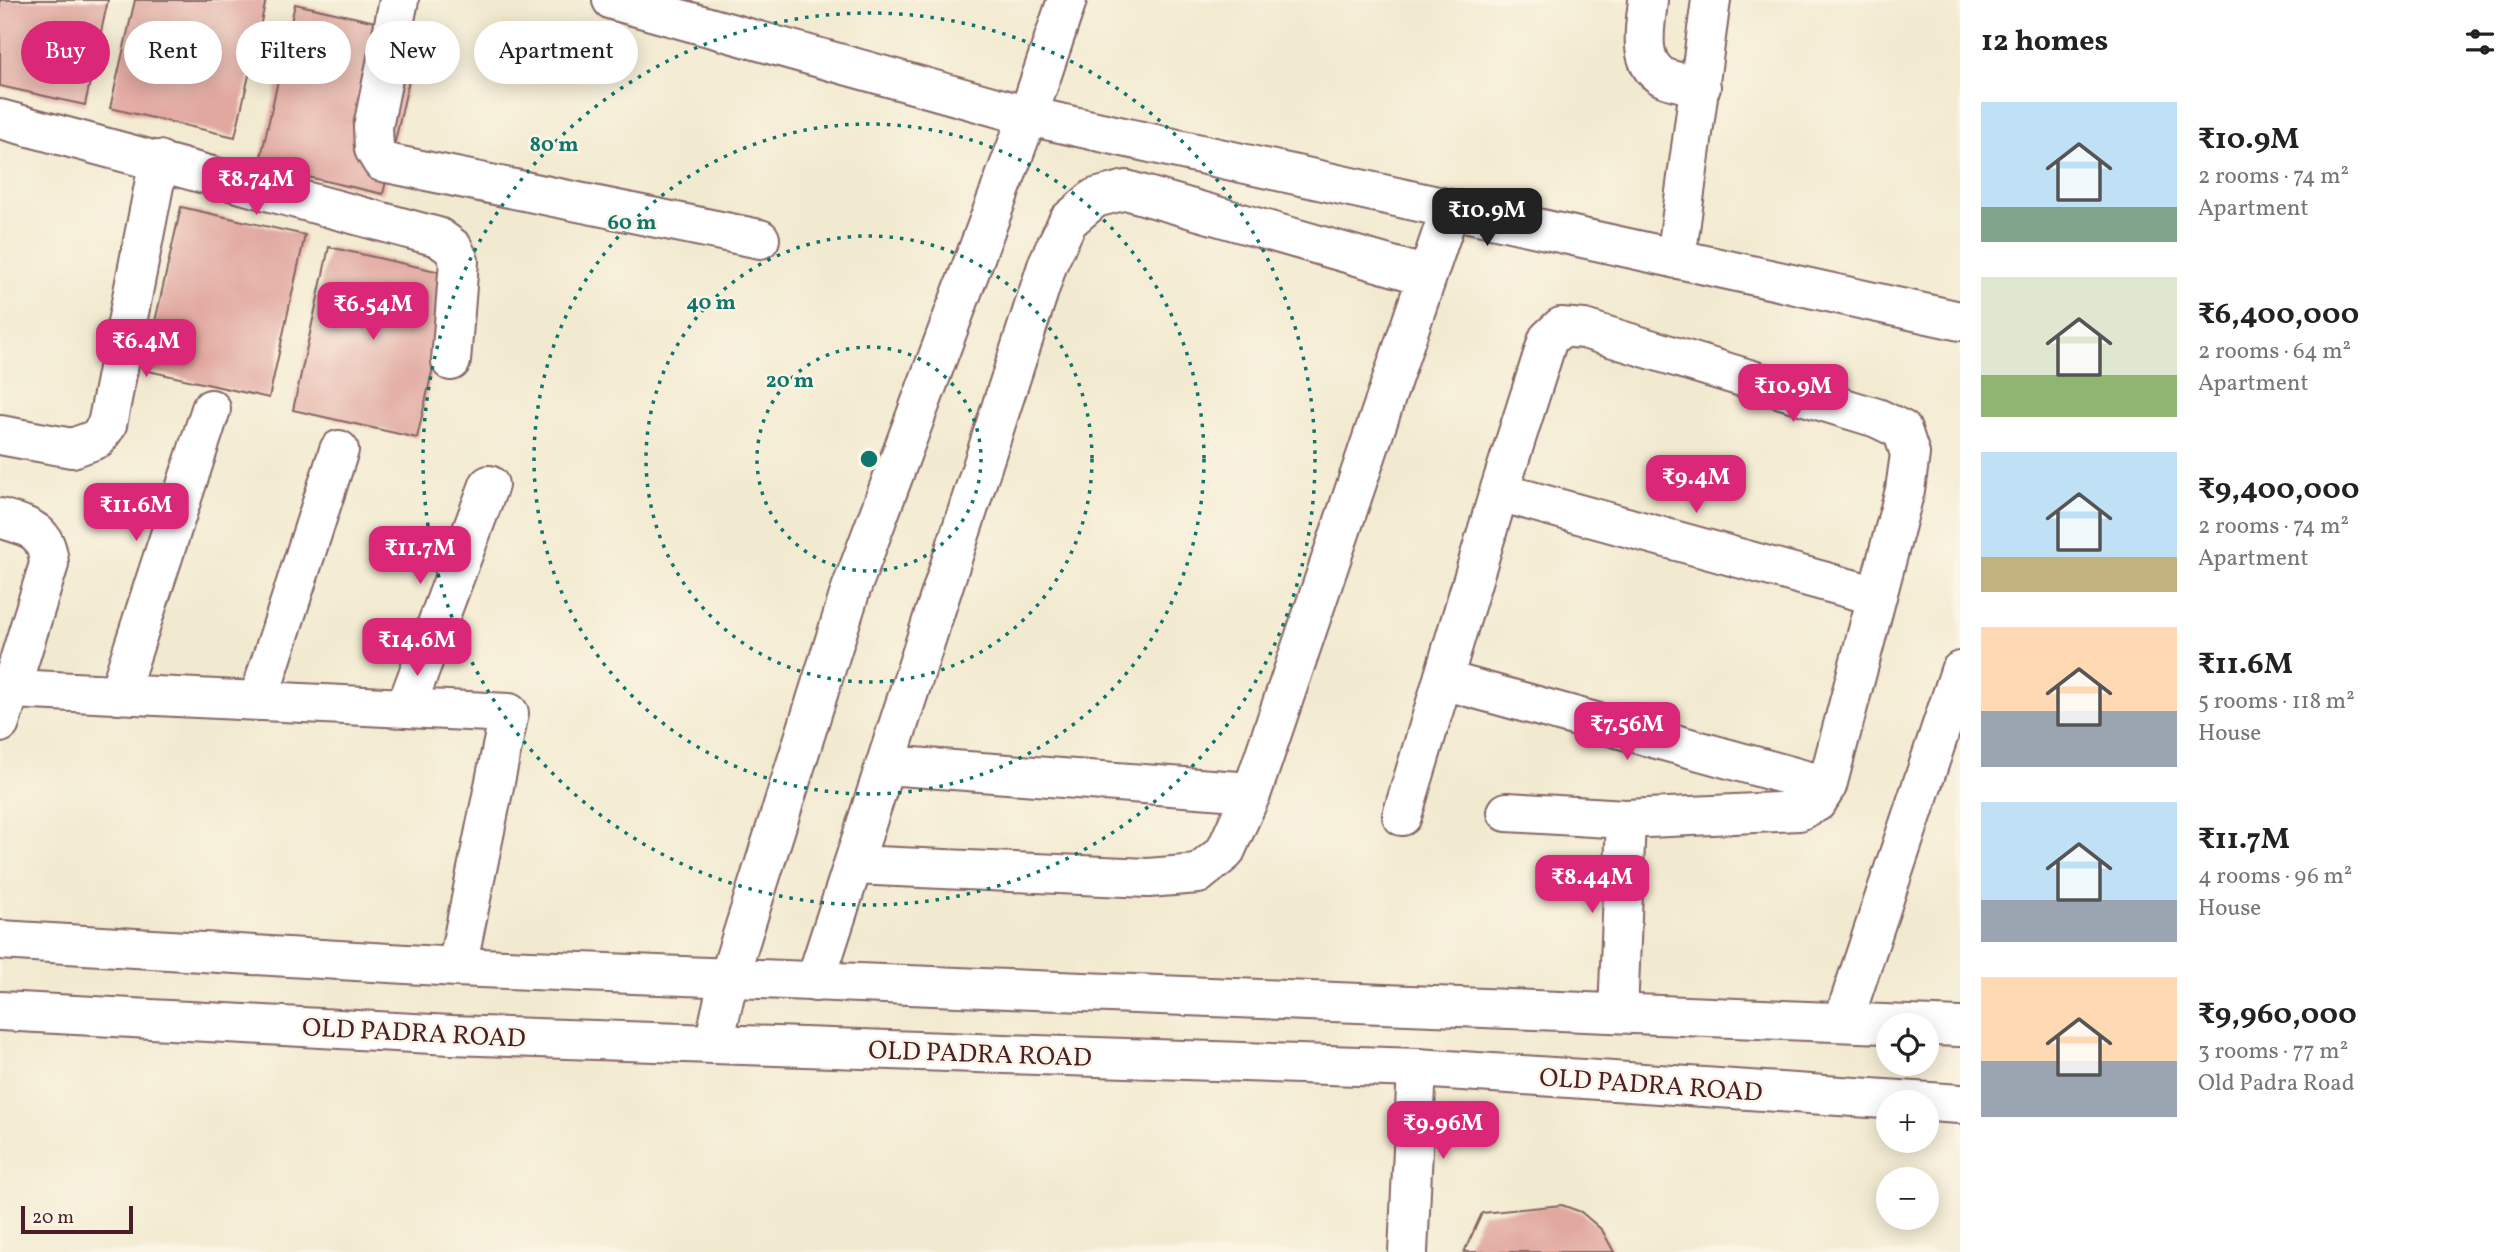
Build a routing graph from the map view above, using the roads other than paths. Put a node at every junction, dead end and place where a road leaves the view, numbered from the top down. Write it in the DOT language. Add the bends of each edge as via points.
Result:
graph roads {
  1 [pos="399,0"];
  2 [pos="612,0"];
  3 [pos="1067,0"];
  4 [pos="1648,0"];
  5 [pos="1712,0"];
  6 [pos="1701,87"];
  7 [pos="1028,116"];
  8 [pos="0,118"];
  9 [pos="159,160"];
  10 [pos="1450,209"];
  11 [pos="760,239"];
  12 [pos="1676,259"];
  13 [pos="1427,276"];
  14 [pos="1960,321"];
  15 [pos="451,362"];
  16 [pos="211,409"];
  17 [pos="0,435"];
  18 [pos="339,450"];
  19 [pos="489,485"];
  20 [pos="1499,492"];
  21 [pos="0,518"];
  22 [pos="1877,596"];
  23 [pos="1960,671"];
  24 [pos="1443,680"];
  25 [pos="118,695"];
  26 [pos="4,699"];
  27 [pos="258,701"];
  28 [pos="406,708"];
  29 [pos="886,765"];
  30 [pos="1827,786"];
  31 [pos="1252,792"];
  32 [pos="1507,812"];
  33 [pos="1402,816"];
  34 [pos="1626,820"];
  35 [pos="853,865"];
  36 [pos="0,940"];
  37 [pos="457,967"];
  38 [pos="729,976"];
  39 [pos="815,982"];
  40 [pos="0,1011"];
  41 [pos="1618,1013"];
  42 [pos="1843,1022"];
  43 [pos="1960,1027"];
  44 [pos="714,1043"];
  45 [pos="1418,1068"];
  46 [pos="1960,1104"];
  47 [pos="1408,1252"];
  1 -- 11 [label="street" via="373,127 374,149 382,162"];
  2 -- 7 [label="street"];
  3 -- 7 [label="street"];
  4 -- 6 [label="street" via="1645,58 1662,76"];
  5 -- 6 [label="street"];
  6 -- 12 [label="street"];
  7 -- 10 [label="street"];
  7 -- 38 [label="street" via="851,589"];
  8 -- 9 [label="street"];
  9 -- 15 [label="street" via="438,236 453,248 459,261"];
  9 -- 17 [label="street" via="107,425 97,439 72,448"];
  10 -- 12 [label="street"];
  10 -- 13 [label="street"];
  12 -- 14 [label="street"];
  13 -- 29 [label="street" via="1126,190 1095,198 1068,221 1048,263"];
  13 -- 31 [label="street"];
  16 -- 25 [label="street"];
  18 -- 27 [label="street"];
  19 -- 28 [label="street"];
  20 -- 22 [label="street"];
  20 -- 22 [label="street" via="1548,339 1561,327 1584,329 1877,418 1902,430 1910,454 1905,489"];
  20 -- 24 [label="street"];
  21 -- 26 [label="street" via="27,526 43,539 50,564"];
  22 -- 30 [label="street"];
  23 -- 42 [label="street"];
  24 -- 30 [label="street"];
  24 -- 33 [label="street"];
  25 -- 26 [label="street"];
  25 -- 27 [label="street"];
  27 -- 28 [label="street"];
  28 -- 37 [label="street" via="509,713"];
  29 -- 31 [label="street"];
  29 -- 35 [label="street"];
  30 -- 34 [label="street" via="1817,802 1799,811"];
  31 -- 35 [label="street" via="1225,852 1198,874 1148,878"];
  32 -- 34 [label="street"];
  34 -- 41 [label="street"];
  35 -- 39 [label="street"];
  36 -- 37 [label="street"];
  37 -- 38 [label="street"];
  38 -- 39 [label="street"];
  38 -- 44 [label="street"];
  39 -- 41 [label="street"];
  40 -- 44 [label="street, OLD PADRA ROAD" via="451,1035"];
  41 -- 42 [label="street"];
  42 -- 43 [label="street"];
  44 -- 45 [label="street, OLD PADRA ROAD"];
  45 -- 46 [label="street, OLD PADRA ROAD"];
  45 -- 47 [label="street"];
}
